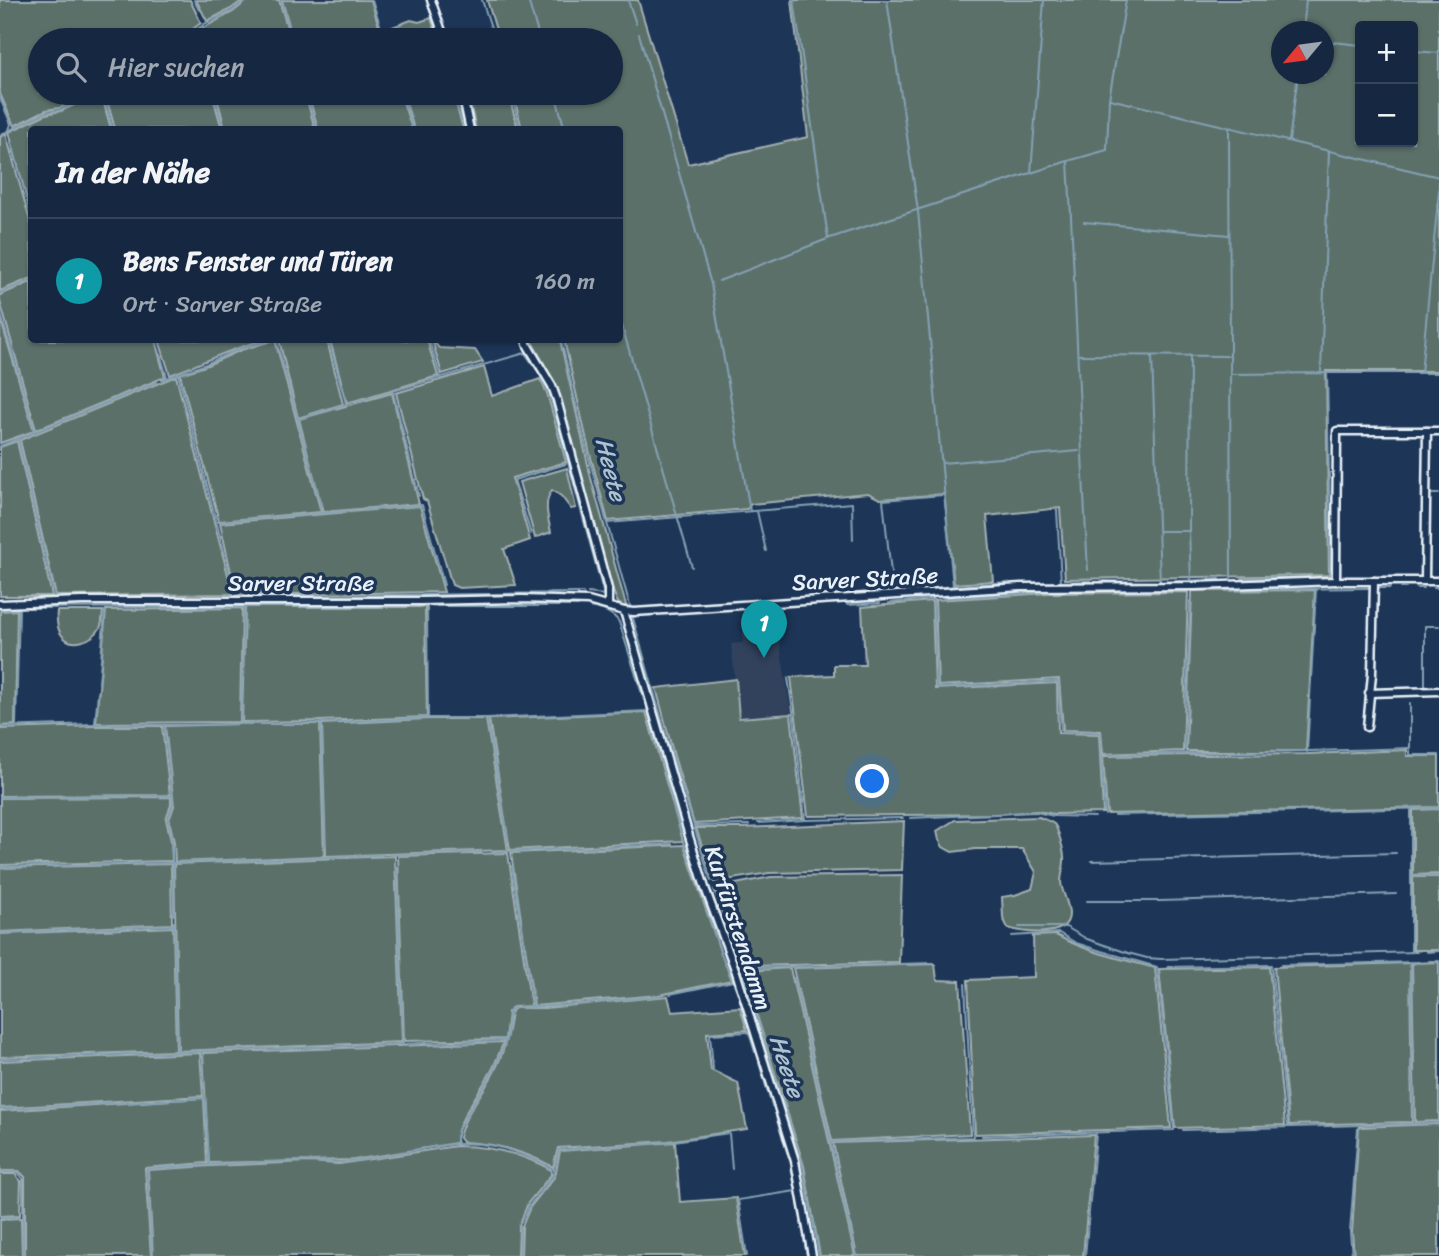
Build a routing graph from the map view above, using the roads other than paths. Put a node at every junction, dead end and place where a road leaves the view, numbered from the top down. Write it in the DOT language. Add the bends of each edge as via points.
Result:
graph roads {
  1 [pos="431,0"];
  2 [pos="441,28"];
  3 [pos="465,105"];
  4 [pos="469,126"];
  5 [pos="527,343"];
  6 [pos="1427,431"];
  7 [pos="1439,431"];
  8 [pos="1336,581"];
  9 [pos="1374,581"];
  10 [pos="1425,581"];
  11 [pos="1439,581"];
  12 [pos="0,604"];
  13 [pos="608,606"];
  14 [pos="624,611"];
  15 [pos="1439,691"];
  16 [pos="1369,693"];
  17 [pos="1367,727"];
  18 [pos="812,1256"];
  1 -- 2 [label="street"];
  3 -- 4 [label="street"];
  5 -- 13 [label="street" via="557,400 608,589"];
  6 -- 7 [label="street"];
  6 -- 8 [label="street" via="1337,431"];
  6 -- 10 [label="street"];
  8 -- 9 [label="street, Sarver Straße"];
  8 -- 14 [label="street, Sarver Straße" via="1021,587"];
  9 -- 10 [label="street, Sarver Straße"];
  9 -- 16 [label="street"];
  10 -- 11 [label="street, Sarver Straße"];
  12 -- 13 [label="street, Sarver Straße" via="522,599"];
  13 -- 14 [label="street, Sarver Straße"];
  14 -- 18 [label="street, Kurfürstendamm" via="689,836 795,1161"];
  15 -- 16 [label="street"];
  16 -- 17 [label="street"];
}
